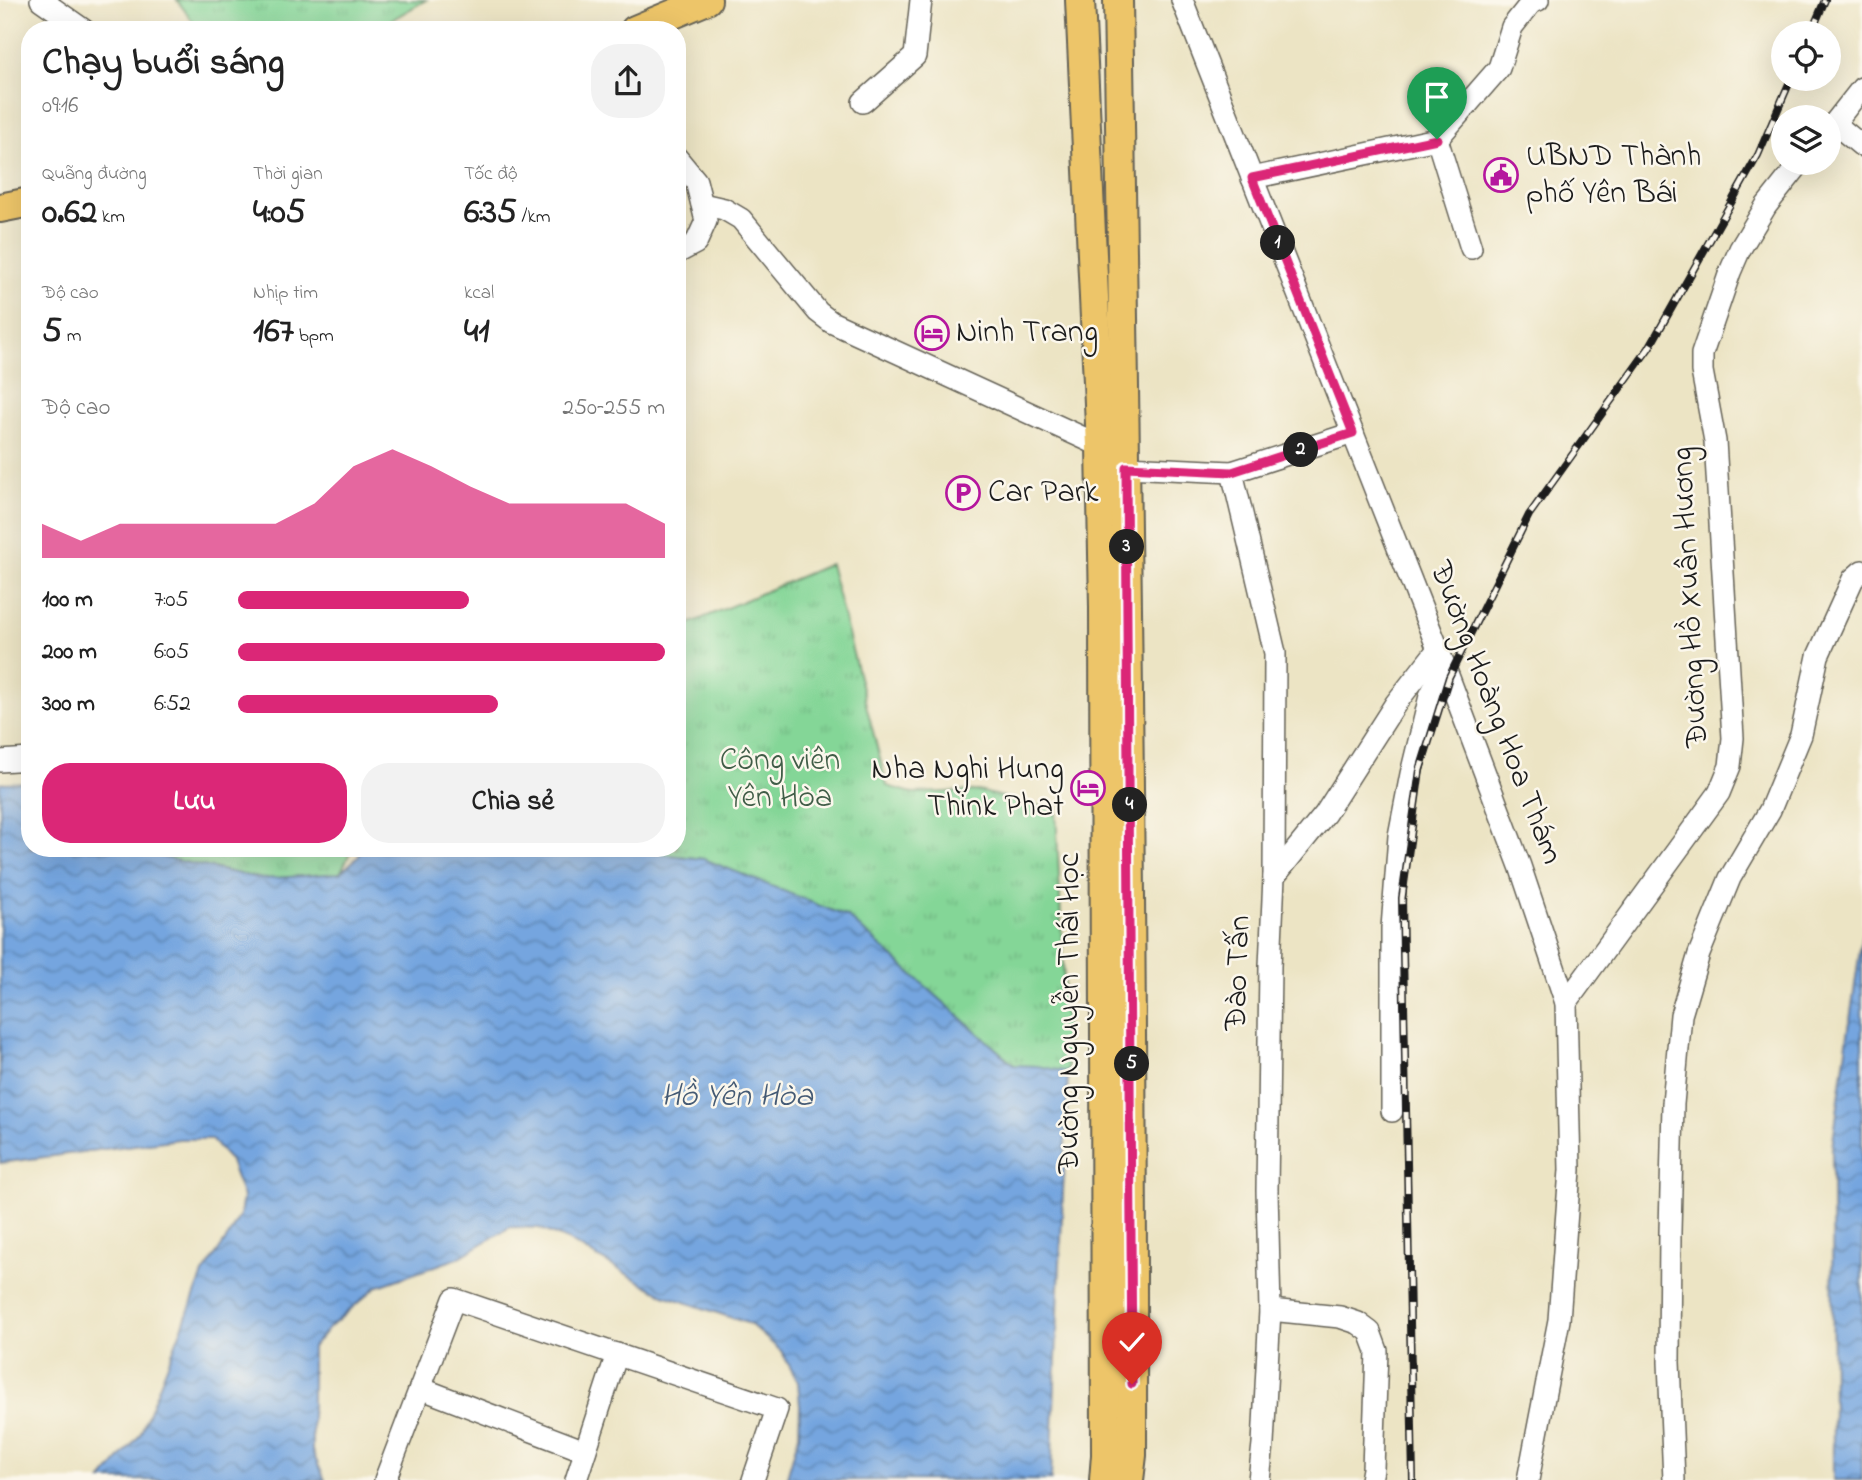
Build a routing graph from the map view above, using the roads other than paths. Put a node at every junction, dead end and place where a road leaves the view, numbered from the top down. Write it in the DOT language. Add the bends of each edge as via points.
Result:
graph roads {
  1 [pos="41,0"];
  2 [pos="707,0"];
  3 [pos="922,0"];
  4 [pos="1080,0"];
  5 [pos="1118,0"];
  6 [pos="1182,0"];
  7 [pos="1538,0"];
  8 [pos="71,21"];
  9 [pos="657,21"];
  10 [pos="1862,88"];
  11 [pos="863,102"];
  12 [pos="1841,115"];
  13 [pos="1841,132"];
  14 [pos="1437,139"];
  15 [pos="1862,146"];
  16 [pos="686,169"];
  17 [pos="1791,175"];
  18 [pos="1252,178"];
  19 [pos="21,204"];
  20 [pos="702,204"];
  21 [pos="0,208"];
  22 [pos="686,248"];
  23 [pos="1471,248"];
  24 [pos="1353,433"];
  25 [pos="1101,446"];
  26 [pos="1126,467"];
  27 [pos="1232,472"];
  28 [pos="1862,571"];
  29 [pos="1442,657"];
  30 [pos="21,760"];
  31 [pos="0,761"];
  32 [pos="1274,877"];
  33 [pos="1566,1003"];
  34 [pos="1392,1111"];
  35 [pos="1270,1310"];
  36 [pos="617,1354"];
  37 [pos="420,1388"];
  38 [pos="585,1451"];
  39 [pos="385,1480"];
  40 [pos="576,1480"];
  41 [pos="753,1480"];
  42 [pos="1104,1480"];
  43 [pos="1129,1480"];
  44 [pos="1259,1480"];
  45 [pos="1371,1480"];
  46 [pos="1528,1480"];
  47 [pos="1674,1480"];
  1 -- 8 [label="street"];
  2 -- 9 [label="main road"];
  3 -- 11 [label="street" via="915,56"];
  4 -- 25 [label="main road, Đường Nguyễn Thái Học"];
  5 -- 26 [label="main road, Đường Nguyễn Thái Học"];
  6 -- 18 [label="street, Đường Hoàng Hoa Thám"];
  7 -- 14 [label="street" via="1512,27 1499,68"];
  10 -- 12 [label="street"];
  13 -- 15 [label="street"];
  14 -- 18 [label="street"];
  14 -- 23 [label="street"];
  16 -- 20 [label="street" via="696,181"];
  17 -- 33 [label="street, Đường Hồ Xuân Hương" via="1740,249 1702,354 1716,441 1733,738 1730,766 1720,793"];
  18 -- 24 [label="street, Đường Hoàng Hoa Thám"];
  19 -- 21 [label="main road"];
  20 -- 22 [label="street" via="706,220 696,243"];
  20 -- 25 [label="street" via="741,219 831,322"];
  24 -- 27 [label="street"];
  24 -- 29 [label="street, Đường Hoàng Hoa Thám"];
  25 -- 42 [label="main road, Đường Nguyễn Thái Học"];
  26 -- 27 [label="street"];
  26 -- 43 [label="main road, Đường Nguyễn Thái Học" via="1133,1225"];
  27 -- 32 [label="street, Đào Tấn" via="1275,653"];
  28 -- 47 [label="street" via="1853,579 1818,656 1801,735 1770,810 1730,878 1699,954 1681,1015 1670,1232"];
  29 -- 32 [label="street" via="1418,672 1325,814"];
  29 -- 33 [label="street, Đường Hoàng Hoa Thám"];
  29 -- 34 [label="street" via="1410,775 1399,836 1392,928"];
  30 -- 31 [label="street"];
  32 -- 35 [label="street, Đào Tấn" via="1267,1164"];
  33 -- 46 [label="street, Đường Hoàng Hoa Thám" via="1570,1170 1559,1320"];
  35 -- 44 [label="street, Đào Tấn"];
  35 -- 45 [label="street" via="1347,1318 1370,1332 1377,1351"];
  36 -- 37 [label="street" via="454,1299"];
  36 -- 38 [label="street"];
  36 -- 41 [label="street" via="777,1409"];
  37 -- 38 [label="street"];
  37 -- 39 [label="street"];
  38 -- 40 [label="street"];
}
